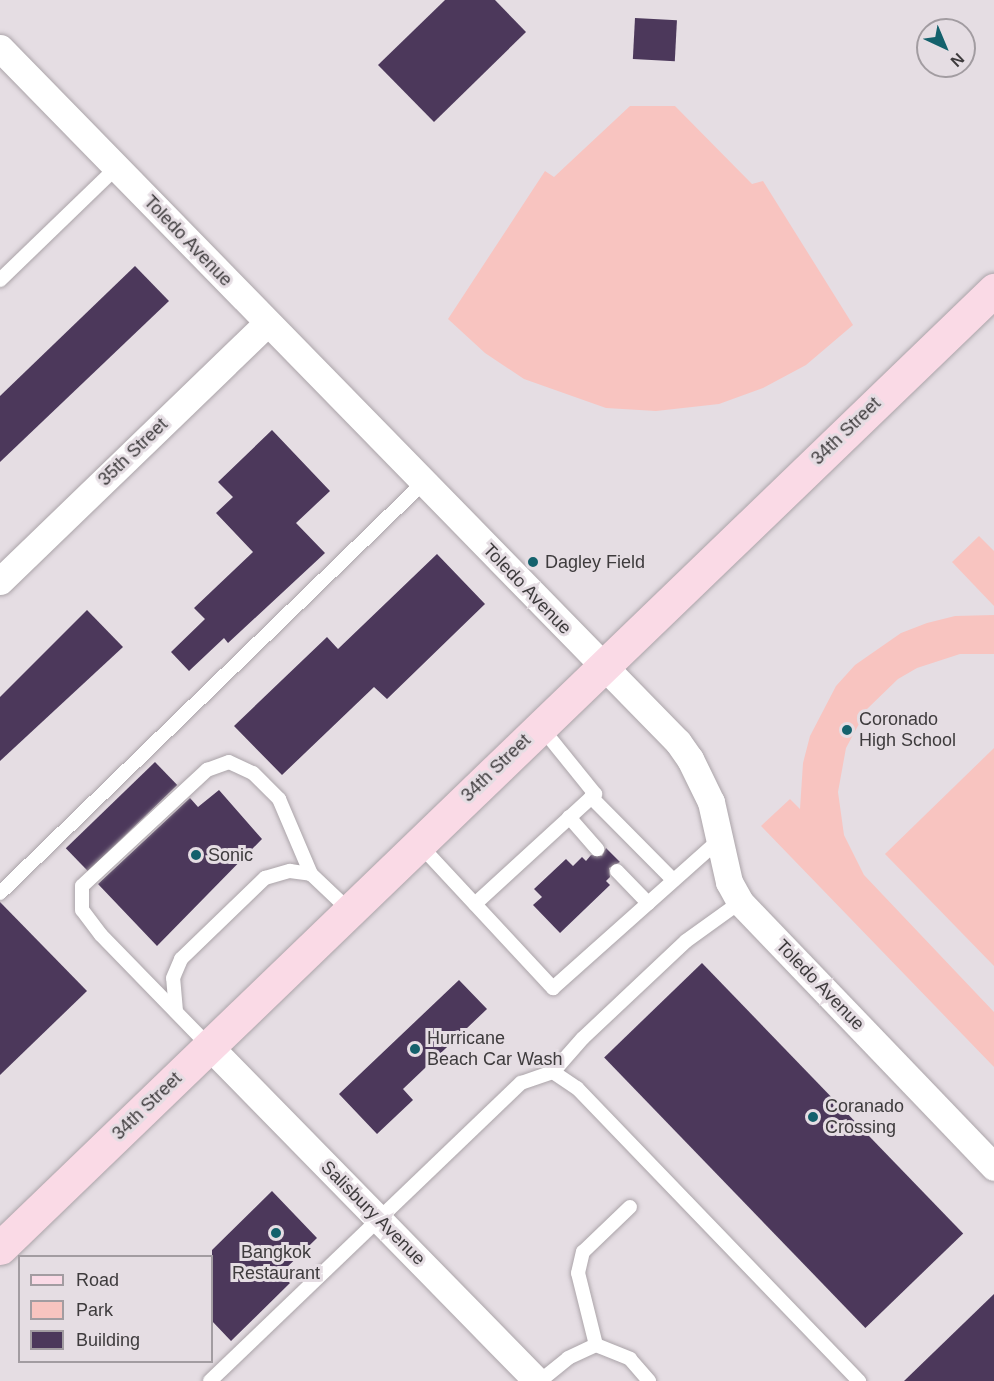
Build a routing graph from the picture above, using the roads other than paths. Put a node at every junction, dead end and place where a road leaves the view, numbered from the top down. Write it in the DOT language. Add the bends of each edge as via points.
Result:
graph roads {
  1 [pos="0,48"];
  2 [pos="116,168"];
  3 [pos="0,280"];
  4 [pos="994,290"];
  5 [pos="267,323"];
  6 [pos="423,483"];
  7 [pos="0,580"];
  8 [pos="601,666"];
  9 [pos="539,726"];
  10 [pos="591,797"];
  11 [pos="569,817"];
  12 [pos="720,839"];
  13 [pos="418,843"];
  14 [pos="597,849"];
  15 [pos="617,871"];
  16 [pos="311,874"];
  17 [pos="673,880"];
  18 [pos="0,893"];
  19 [pos="740,902"];
  20 [pos="648,903"];
  21 [pos="475,904"];
  22 [pos="349,910"];
  23 [pos="176,1011"];
  24 [pos="209,1046"];
  25 [pos="553,1072"];
  26 [pos="994,1167"];
  27 [pos="630,1207"];
  28 [pos="378,1219"];
  29 [pos="0,1248"];
  30 [pos="596,1345"];
  31 [pos="527,1377"];
  32 [pos="210,1381"];
  33 [pos="649,1381"];
  34 [pos="860,1381"];
  1 -- 2 [label="street, Toledo Avenue"];
  2 -- 3 [label="lane"];
  2 -- 5 [label="street, Toledo Avenue"];
  4 -- 8 [label="main road, 34th Street"];
  5 -- 6 [label="street, Toledo Avenue"];
  5 -- 7 [label="street, 35th Street"];
  6 -- 8 [label="street, Toledo Avenue"];
  6 -- 18 [label="lane"];
  8 -- 9 [label="main road, 34th Street"];
  8 -- 12 [label="street, Toledo Avenue" via="690,759 711,802"];
  9 -- 10 [label="lane" via="595,794"];
  9 -- 13 [label="main road, 34th Street"];
  10 -- 11 [label="lane"];
  10 -- 17 [label="lane"];
  11 -- 14 [label="lane"];
  11 -- 21 [label="lane"];
  12 -- 17 [label="lane"];
  12 -- 19 [label="street, Toledo Avenue" via="729,882"];
  13 -- 21 [label="lane"];
  13 -- 22 [label="main road, 34th Street"];
  15 -- 20 [label="lane"];
  16 -- 22 [label="lane"];
  16 -- 23 [label="lane" via="290,871 265,878 181,959 173,978"];
  16 -- 23 [label="lane" via="279,799 253,773 229,762 207,770 82,886 82,910 101,936"];
  17 -- 20 [label="lane"];
  19 -- 25 [label="lane" via="686,941 583,1038"];
  19 -- 26 [label="street, Toledo Avenue"];
  20 -- 21 [label="lane" via="554,988"];
  22 -- 24 [label="main road, 34th Street"];
  23 -- 24 [label="lane"];
  24 -- 28 [label="street, Salisbury Avenue"];
  24 -- 29 [label="main road, 34th Street"];
  25 -- 28 [label="lane" via="521,1083"];
  25 -- 34 [label="lane" via="577,1088"];
  27 -- 30 [label="lane" via="583,1252 578,1273"];
  28 -- 31 [label="street, Salisbury Avenue"];
  28 -- 32 [label="lane"];
  30 -- 31 [label="lane"];
  30 -- 33 [label="lane" via="630,1359"];
}
